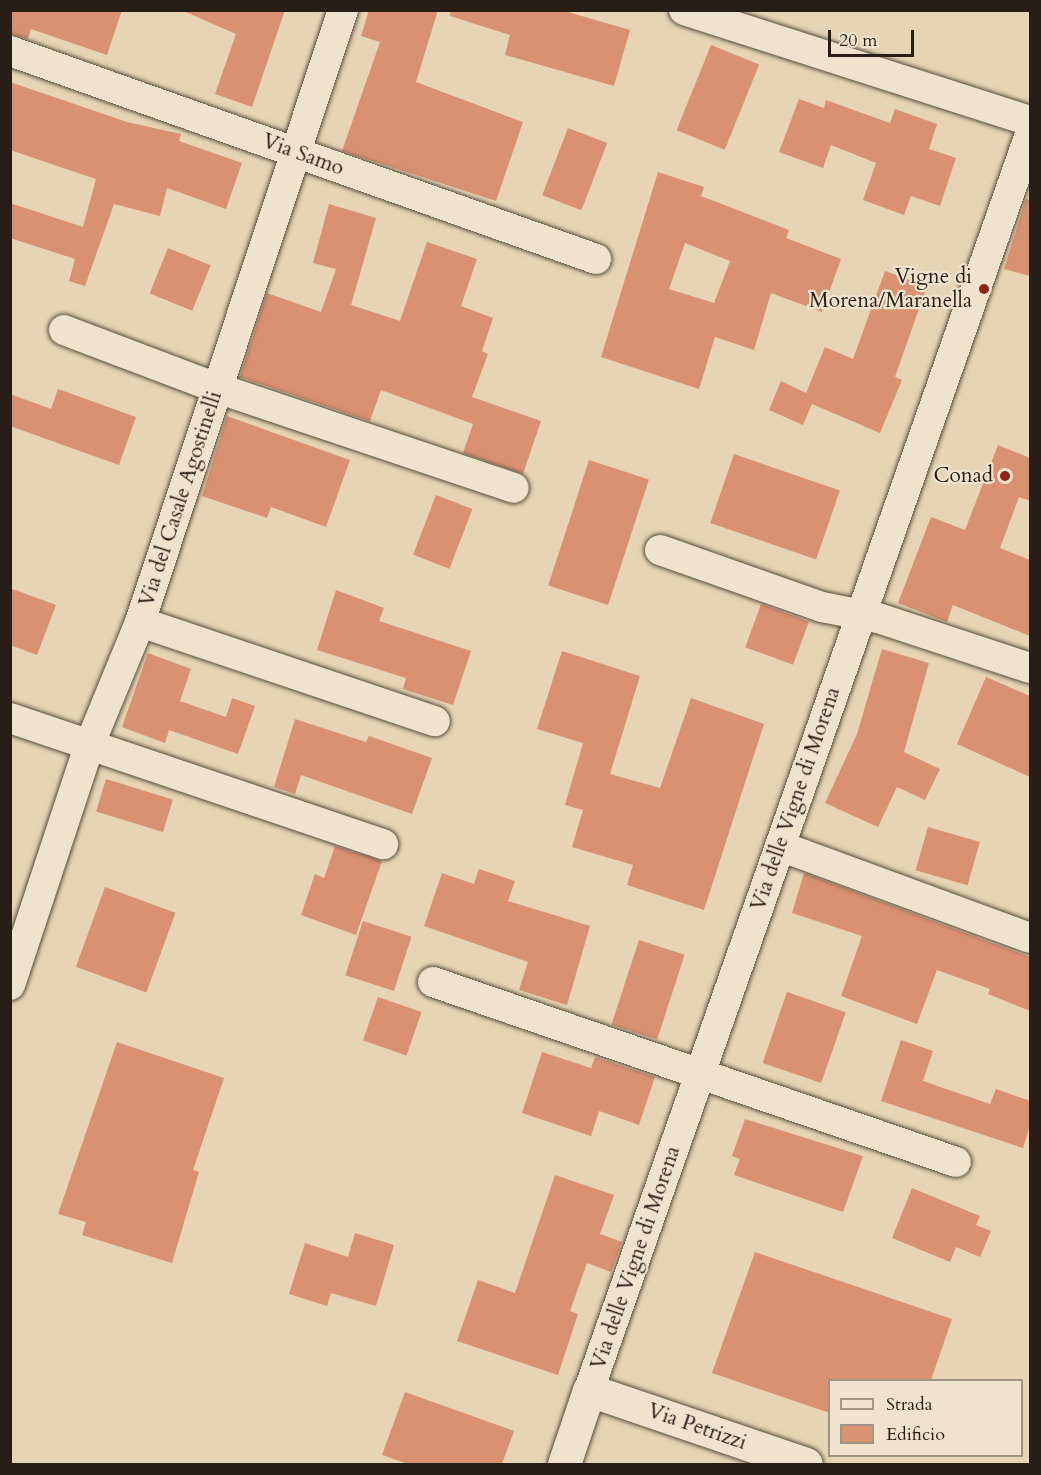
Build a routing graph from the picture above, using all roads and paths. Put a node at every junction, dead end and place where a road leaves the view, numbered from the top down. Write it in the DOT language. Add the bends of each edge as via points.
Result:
graph roads {
  1 [pos="343,10"];
  2 [pos="684,10"];
  3 [pos="10,51"];
  4 [pos="1030,121"];
  5 [pos="1030,134"];
  6 [pos="298,153"];
  7 [pos="596,259"];
  8 [pos="64,330"];
  9 [pos="218,388"];
  10 [pos="514,489"];
  11 [pos="660,550"];
  12 [pos="861,615"];
  13 [pos="140,622"];
  14 [pos="1030,668"];
  15 [pos="10,718"];
  16 [pos="435,721"];
  17 [pos="89,746"];
  18 [pos="383,844"];
  19 [pos="780,846"];
  20 [pos="1030,938"];
  21 [pos="433,982"];
  22 [pos="10,985"];
  23 [pos="700,1074"];
  24 [pos="956,1162"];
  25 [pos="589,1390"];
  26 [pos="564,1464"];
  27 [pos="806,1464"];
  1 -- 6 [label="street, Via del Casale Agostinelli"];
  2 -- 4 [label="street"];
  3 -- 6 [label="street, Via Samo"];
  5 -- 12 [label="street, Via delle Vigne di Morena"];
  6 -- 7 [label="street, Via Samo"];
  6 -- 9 [label="street, Via del Casale Agostinelli"];
  8 -- 9 [label="street"];
  9 -- 10 [label="street"];
  9 -- 13 [label="street, Via del Casale Agostinelli"];
  11 -- 12 [label="street" via="816,605"];
  12 -- 14 [label="street"];
  12 -- 19 [label="street, Via delle Vigne di Morena"];
  13 -- 16 [label="street"];
  13 -- 17 [label="street, Via del Casale Agostinelli"];
  15 -- 17 [label="street"];
  17 -- 18 [label="street"];
  17 -- 22 [label="street, Via del Casale Agostinelli"];
  19 -- 20 [label="street"];
  19 -- 23 [label="street, Via delle Vigne di Morena"];
  21 -- 23 [label="street"];
  23 -- 24 [label="street"];
  23 -- 25 [label="street, Via delle Vigne di Morena"];
  25 -- 26 [label="street, Via delle Vigne di Morena"];
  25 -- 27 [label="street, Via Petrizzi"];
}
